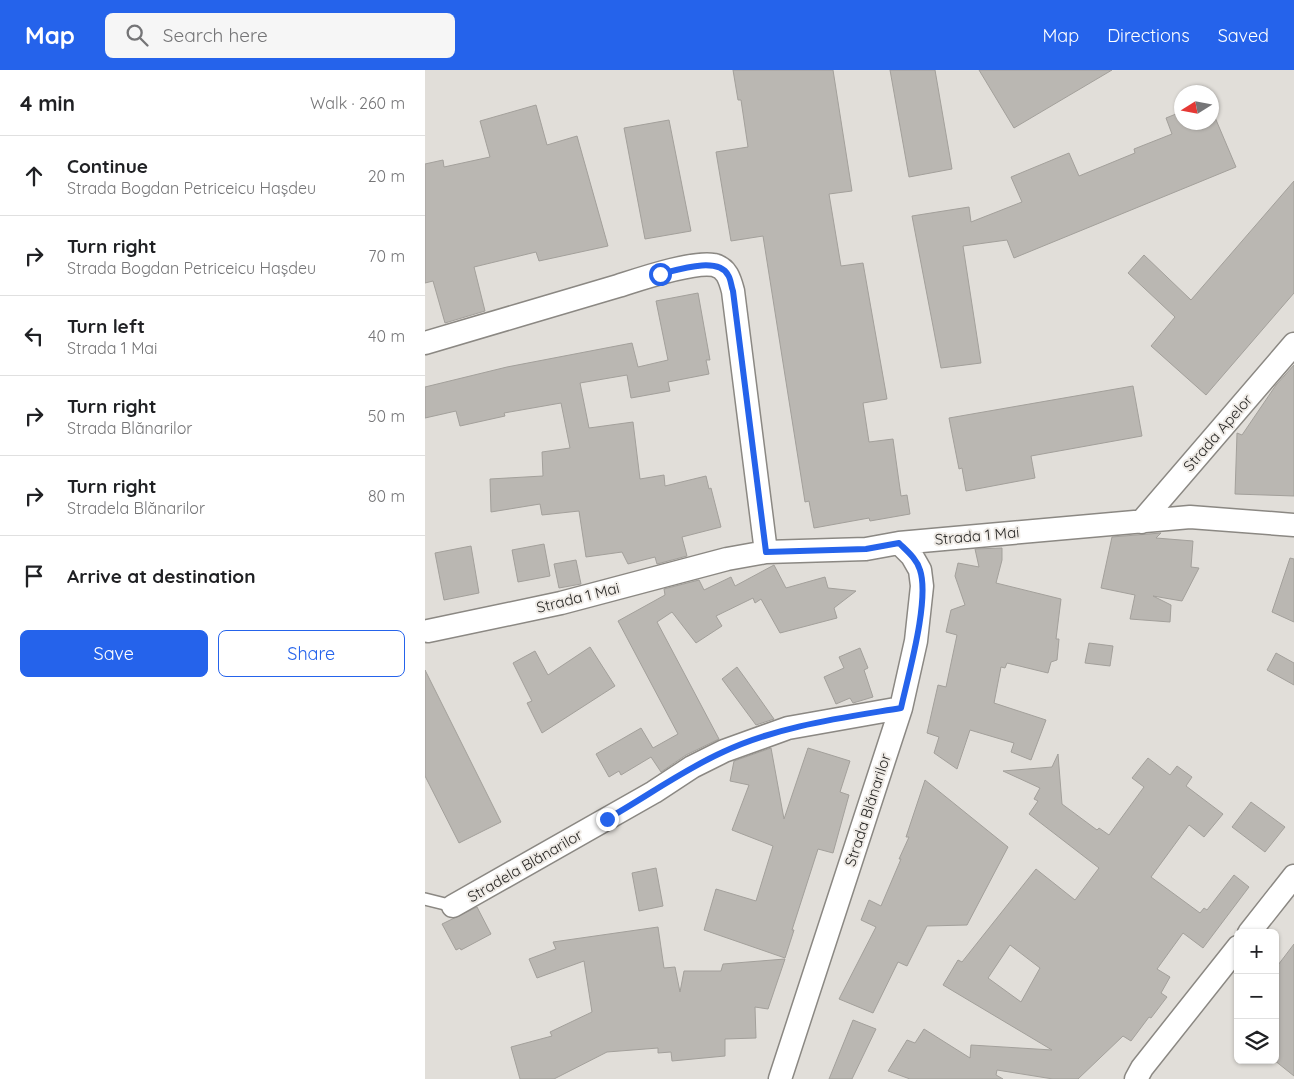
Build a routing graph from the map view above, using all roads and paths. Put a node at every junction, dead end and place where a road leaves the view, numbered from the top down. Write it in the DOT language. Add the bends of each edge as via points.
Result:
graph roads {
  1 [pos="425,343"];
  2 [pos="1294,344"];
  3 [pos="1141,522"];
  4 [pos="1294,525"];
  5 [pos="899,543"];
  6 [pos="766,552"];
  7 [pos="428,631"];
  8 [pos="901,708"];
  9 [pos="1294,876"];
  10 [pos="425,899"];
  11 [pos="453,906"];
  12 [pos="1252,929"];
  13 [pos="1234,952"];
  14 [pos="780,1079"];
  15 [pos="1136,1079"];
  1 -- 6 [label="street" via="660,274 702,265 723,269 733,291"];
  2 -- 3 [label="street, Strada Apelor"];
  3 -- 4 [label="street, Strada 1 Mai" via="1190,517"];
  3 -- 5 [label="street, Strada 1 Mai"];
  5 -- 6 [label="street, Strada 1 Mai" via="866,549"];
  5 -- 8 [label="street, Strada Blănarilor" via="920,570 922,586 916,641"];
  6 -- 7 [label="street, Strada 1 Mai" via="727,559 561,603"];
  8 -- 11 [label="street, Stradela Blănarilor" via="788,728 724,751"];
  8 -- 14 [label="street, Strada Blănarilor"];
  9 -- 12 [label="street"];
  10 -- 11 [label="lane"];
  13 -- 15 [label="street"];
}
